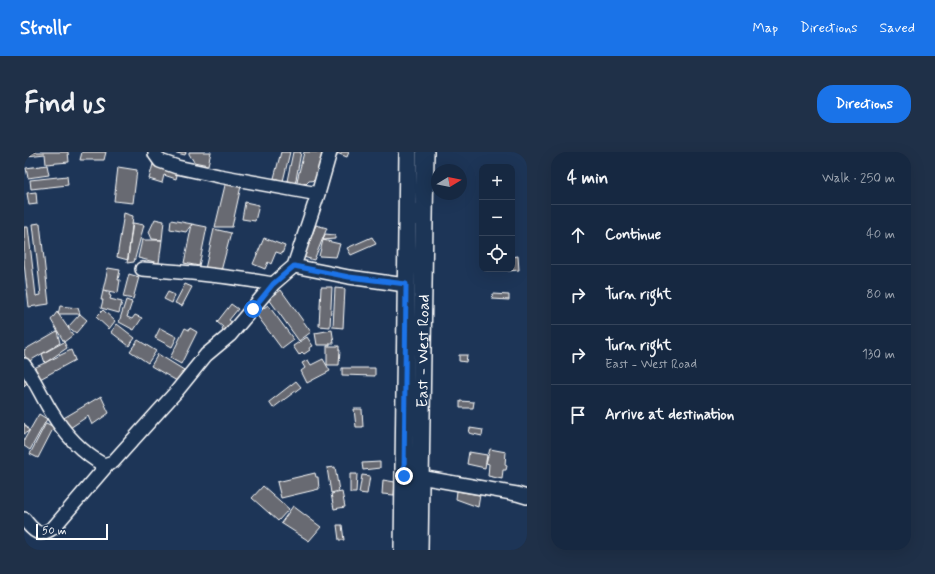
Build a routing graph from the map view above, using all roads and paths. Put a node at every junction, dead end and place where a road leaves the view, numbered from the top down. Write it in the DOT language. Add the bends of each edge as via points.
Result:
graph roads {
  1 [pos="155,152"];
  2 [pos="330,152"];
  3 [pos="408,152"];
  4 [pos="425,152"];
  5 [pos="318,194"];
  6 [pos="294,266"];
  7 [pos="142,269"];
  8 [pos="273,284"];
  9 [pos="406,284"];
  10 [pos="24,365"];
  11 [pos="108,464"];
  12 [pos="420,478"];
  13 [pos="527,497"];
  14 [pos="24,519"];
  15 [pos="402,550"];
  16 [pos="419,550"];
  1 -- 5 [label="street" via="160,161 177,166"];
  2 -- 5 [label="street"];
  3 -- 9 [label="main road, East - West Road"];
  4 -- 12 [label="main road, East - West Road"];
  5 -- 6 [label="street"];
  6 -- 8 [label="street"];
  6 -- 9 [label="street" via="349,277"];
  7 -- 8 [label="street" via="190,272"];
  8 -- 11 [label="street" via="230,335 206,355 116,459"];
  9 -- 15 [label="main road, East - West Road"];
  10 -- 11 [label="street" via="52,414 73,441 98,462"];
  11 -- 14 [label="street" via="48,532 34,532"];
  12 -- 13 [label="street"];
  12 -- 16 [label="main road, East - West Road"];
}
